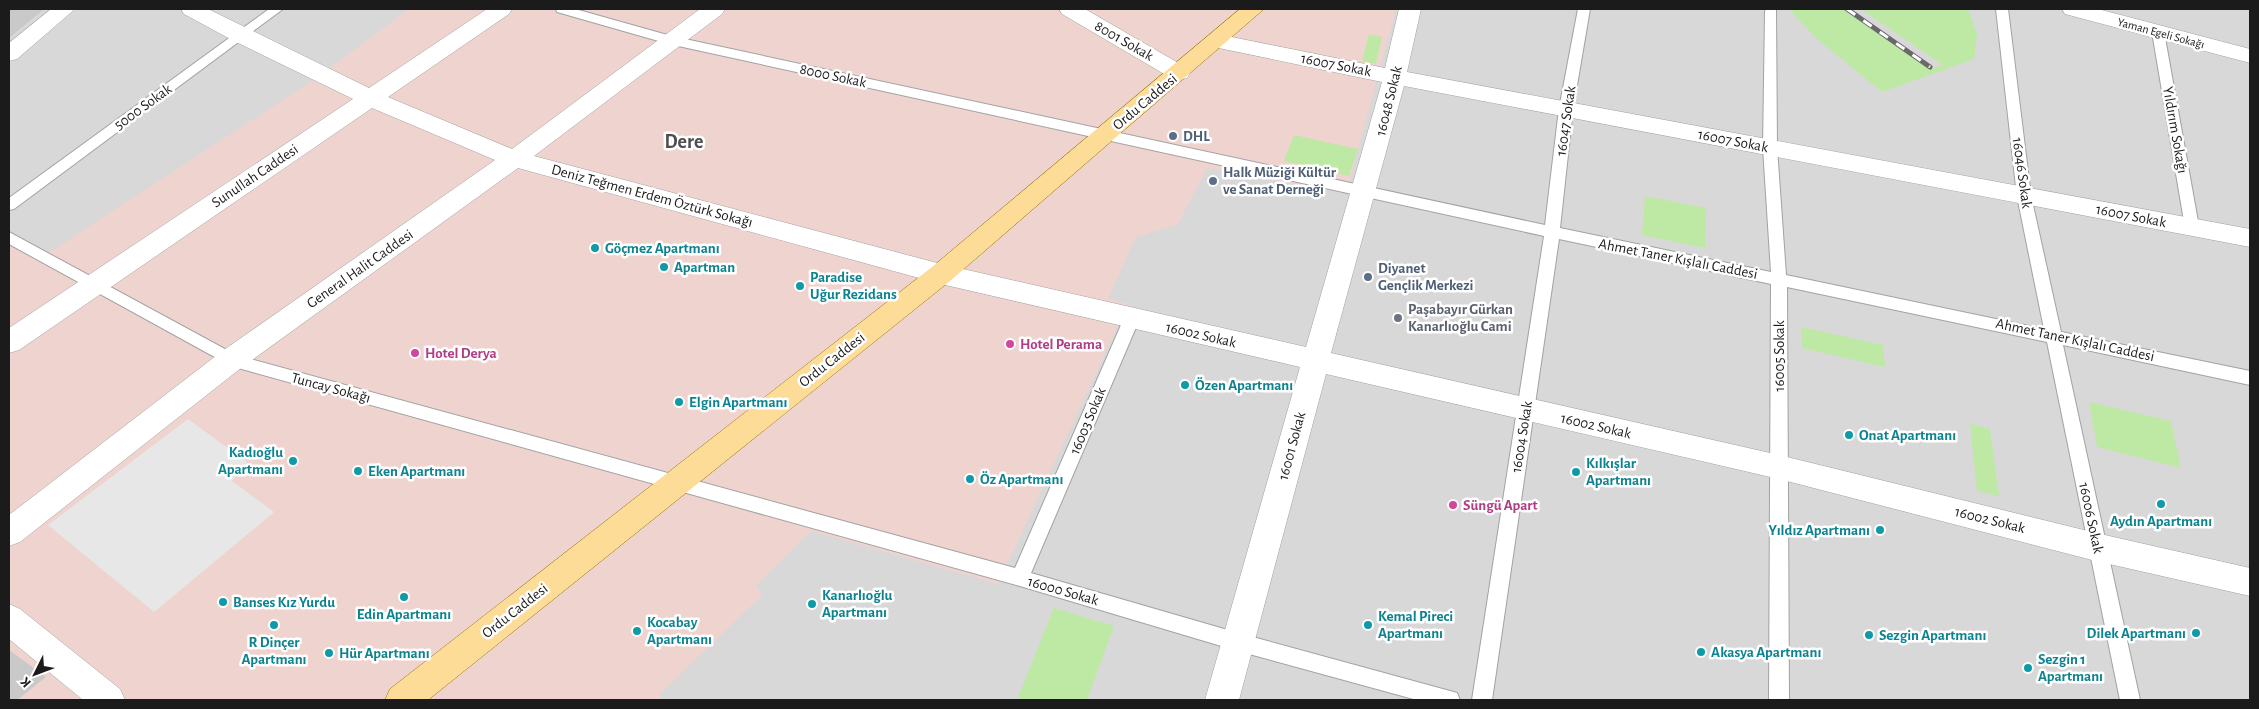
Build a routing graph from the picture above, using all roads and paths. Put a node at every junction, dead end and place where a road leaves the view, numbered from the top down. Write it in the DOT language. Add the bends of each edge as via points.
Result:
graph roads {
  1 [pos="64,9"];
  2 [pos="192,9"];
  3 [pos="277,9"];
  4 [pos="501,9"];
  5 [pos="562,9"];
  6 [pos="714,9"];
  7 [pos="1070,9"];
  8 [pos="1254,9"];
  9 [pos="1410,9"];
  10 [pos="1584,9"];
  11 [pos="2002,9"];
  12 [pos="2073,9"];
  13 [pos="1771,12"];
  14 [pos="2158,32"];
  15 [pos="240,35"];
  16 [pos="670,40"];
  17 [pos="1217,41"];
  18 [pos="9,54"];
  19 [pos="2250,56"];
  20 [pos="1179,73"];
  21 [pos="1396,77"];
  22 [pos="370,98"];
  23 [pos="1566,109"];
  24 [pos="1107,134"];
  25 [pos="1770,148"];
  26 [pos="514,159"];
  27 [pos="1365,193"];
  28 [pos="2024,196"];
  29 [pos="9,206"];
  30 [pos="2192,227"];
  31 [pos="1552,233"];
  32 [pos="9,237"];
  33 [pos="2250,238"];
  34 [pos="941,274"];
  35 [pos="1779,279"];
  36 [pos="94,286"];
  37 [pos="1132,318"];
  38 [pos="2054,336"];
  39 [pos="9,342"];
  40 [pos="231,360"];
  41 [pos="1316,362"];
  42 [pos="2250,378"];
  43 [pos="1527,410"];
  44 [pos="1779,467"];
  45 [pos="676,483"];
  46 [pos="9,533"];
  47 [pos="2096,547"];
  48 [pos="1020,578"];
  49 [pos="2250,582"];
  50 [pos="9,619"];
  51 [pos="1238,642"];
  52 [pos="417,696"];
  53 [pos="108,700"];
  54 [pos="1222,700"];
  55 [pos="1450,700"];
  56 [pos="1482,700"];
  57 [pos="1779,700"];
  58 [pos="2130,700"];
  1 -- 18 [label="street"];
  2 -- 15 [label="street, Deniz Teğmen Erdem Öztürk Sokağı"];
  3 -- 15 [label="lane, 5000 Sokak"];
  4 -- 22 [label="street, Sunullah Caddesi"];
  5 -- 16 [label="lane, 8000 Sokak"];
  6 -- 16 [label="street, General Halit Caddesi"];
  7 -- 20 [label="street, 8001 Sokak"];
  8 -- 17 [label="main road, Ordu Caddesi"];
  9 -- 21 [label="street, 16048 Sokak"];
  10 -- 23 [label="lane, 16047 Sokak"];
  11 -- 28 [label="lane, 16046 Sokak"];
  12 -- 14 [label="street, Yaman Egeli Sokağı"];
  13 -- 25 [label="lane, 16005 Sokak"];
  14 -- 19 [label="street, Yaman Egeli Sokağı"];
  14 -- 30 [label="lane, Yıldırım Sokağı"];
  15 -- 22 [label="street, Deniz Teğmen Erdem Öztürk Sokağı"];
  15 -- 29 [label="lane, 5000 Sokak"];
  16 -- 24 [label="lane, 8000 Sokak"];
  16 -- 26 [label="street, General Halit Caddesi"];
  17 -- 20 [label="main road, Ordu Caddesi"];
  17 -- 21 [label="street, 16007 Sokak"];
  20 -- 24 [label="main road, Ordu Caddesi"];
  21 -- 23 [label="street, 16007 Sokak"];
  21 -- 27 [label="street, 16048 Sokak"];
  22 -- 26 [label="street, Deniz Teğmen Erdem Öztürk Sokağı"];
  22 -- 36 [label="street, Sunullah Caddesi"];
  23 -- 25 [label="street, 16007 Sokak"];
  23 -- 31 [label="lane, 16047 Sokak"];
  24 -- 27 [label="lane, Ahmet Taner Kışlalı Caddesi"];
  24 -- 34 [label="main road, Ordu Caddesi"];
  25 -- 28 [label="street, 16007 Sokak"];
  25 -- 35 [label="lane, 16005 Sokak"];
  26 -- 34 [label="street, Deniz Teğmen Erdem Öztürk Sokağı"];
  26 -- 40 [label="street, General Halit Caddesi"];
  27 -- 31 [label="lane, Ahmet Taner Kışlalı Caddesi"];
  27 -- 41 [label="street, 16001 Sokak"];
  28 -- 30 [label="street, 16007 Sokak"];
  28 -- 38 [label="lane, 16046 Sokak"];
  30 -- 33 [label="street, 16007 Sokak"];
  31 -- 35 [label="lane, Ahmet Taner Kışlalı Caddesi"];
  31 -- 43 [label="lane, 16004 Sokak"];
  32 -- 36 [label="lane, Tuncay Sokağı"];
  34 -- 37 [label="street, 16002 Sokak"];
  34 -- 45 [label="main road, Ordu Caddesi"];
  35 -- 38 [label="lane, Ahmet Taner Kışlalı Caddesi"];
  35 -- 44 [label="lane, 16005 Sokak"];
  36 -- 39 [label="street, Sunullah Caddesi"];
  36 -- 40 [label="lane, Tuncay Sokağı"];
  37 -- 41 [label="street, 16002 Sokak"];
  37 -- 48 [label="lane, 16003 Sokak"];
  38 -- 42 [label="lane, Ahmet Taner Kışlalı Caddesi"];
  38 -- 47 [label="lane, 16006 Sokak"];
  40 -- 45 [label="lane, Tuncay Sokağı"];
  40 -- 46 [label="street, General Halit Caddesi"];
  41 -- 43 [label="street, 16002 Sokak"];
  41 -- 51 [label="street, 16001 Sokak"];
  43 -- 44 [label="street, 16002 Sokak"];
  43 -- 56 [label="lane, 16004 Sokak"];
  44 -- 47 [label="street, 16002 Sokak"];
  44 -- 57 [label="lane, 16005 Sokak"];
  45 -- 48 [label="lane, 16000 Sokak"];
  45 -- 52 [label="main road, Ordu Caddesi"];
  47 -- 49 [label="street, 16002 Sokak"];
  47 -- 58 [label="lane, 16006 Sokak"];
  48 -- 51 [label="lane, 16000 Sokak"];
  50 -- 53 [label="street"];
  51 -- 54 [label="street, 16001 Sokak"];
  51 -- 55 [label="lane, 16000 Sokak"];
}
